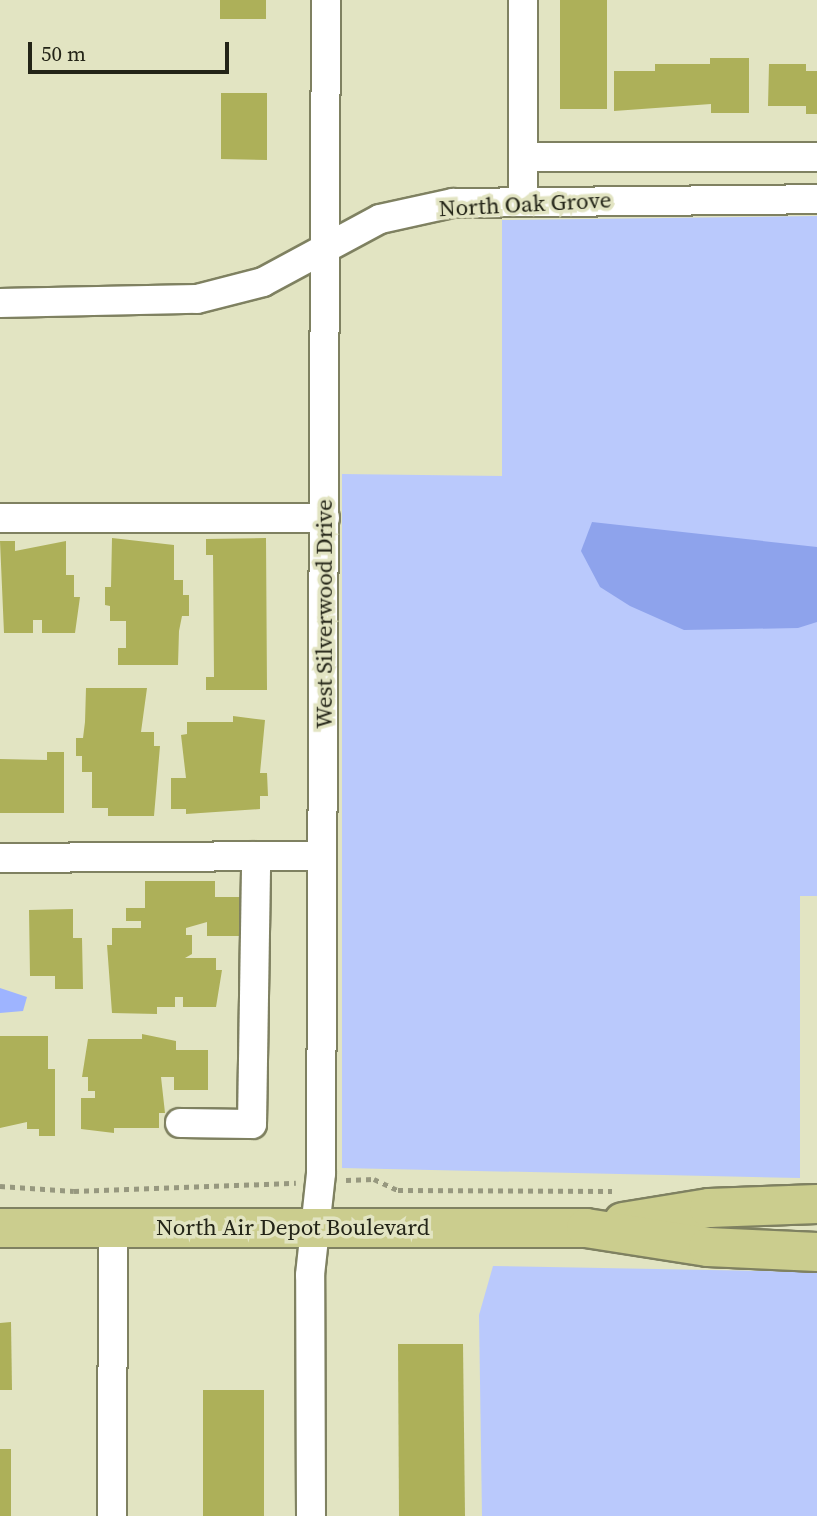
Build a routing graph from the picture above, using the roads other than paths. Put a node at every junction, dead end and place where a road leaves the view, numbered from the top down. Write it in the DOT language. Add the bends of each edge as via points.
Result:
graph roads {
  1 [pos="326,0"];
  2 [pos="523,0"];
  3 [pos="523,157"];
  4 [pos="817,157"];
  5 [pos="523,199"];
  6 [pos="817,199"];
  7 [pos="325,249"];
  8 [pos="0,303"];
  9 [pos="0,518"];
  10 [pos="325,518"];
  11 [pos="256,856"];
  12 [pos="321,856"];
  13 [pos="0,858"];
  14 [pos="180,1123"];
  15 [pos="817,1204"];
  16 [pos="113,1227"];
  17 [pos="316,1227"];
  18 [pos="0,1228"];
  19 [pos="586,1228"];
  20 [pos="817,1252"];
  21 [pos="112,1516"];
  22 [pos="311,1516"];
  1 -- 7 [label="street, West Silverwood Drive"];
  2 -- 3 [label="street"];
  3 -- 4 [label="street"];
  3 -- 5 [label="street"];
  5 -- 6 [label="street, North Oak Grove"];
  5 -- 7 [label="street, North Oak Grove" via="453,203 380,219"];
  7 -- 8 [label="street, North Oak Grove" via="263,282 197,299"];
  7 -- 10 [label="street, West Silverwood Drive"];
  9 -- 10 [label="street"];
  10 -- 12 [label="street, West Silverwood Drive"];
  11 -- 12 [label="street"];
  11 -- 13 [label="street"];
  11 -- 14 [label="street" via="252,1124"];
  12 -- 17 [label="street, West Silverwood Drive" via="321,1181"];
  15 -- 19 [label="main road, North Air Depot Boulevard" via="709,1208"];
  16 -- 17 [label="main road, North Air Depot Boulevard"];
  16 -- 18 [label="main road, North Air Depot Boulevard"];
  16 -- 21 [label="street"];
  17 -- 19 [label="main road, North Air Depot Boulevard"];
  17 -- 22 [label="street, West Silverwood Drive" via="310,1275"];
  19 -- 20 [label="main road, North Air Depot Boulevard" via="708,1247"];
}
